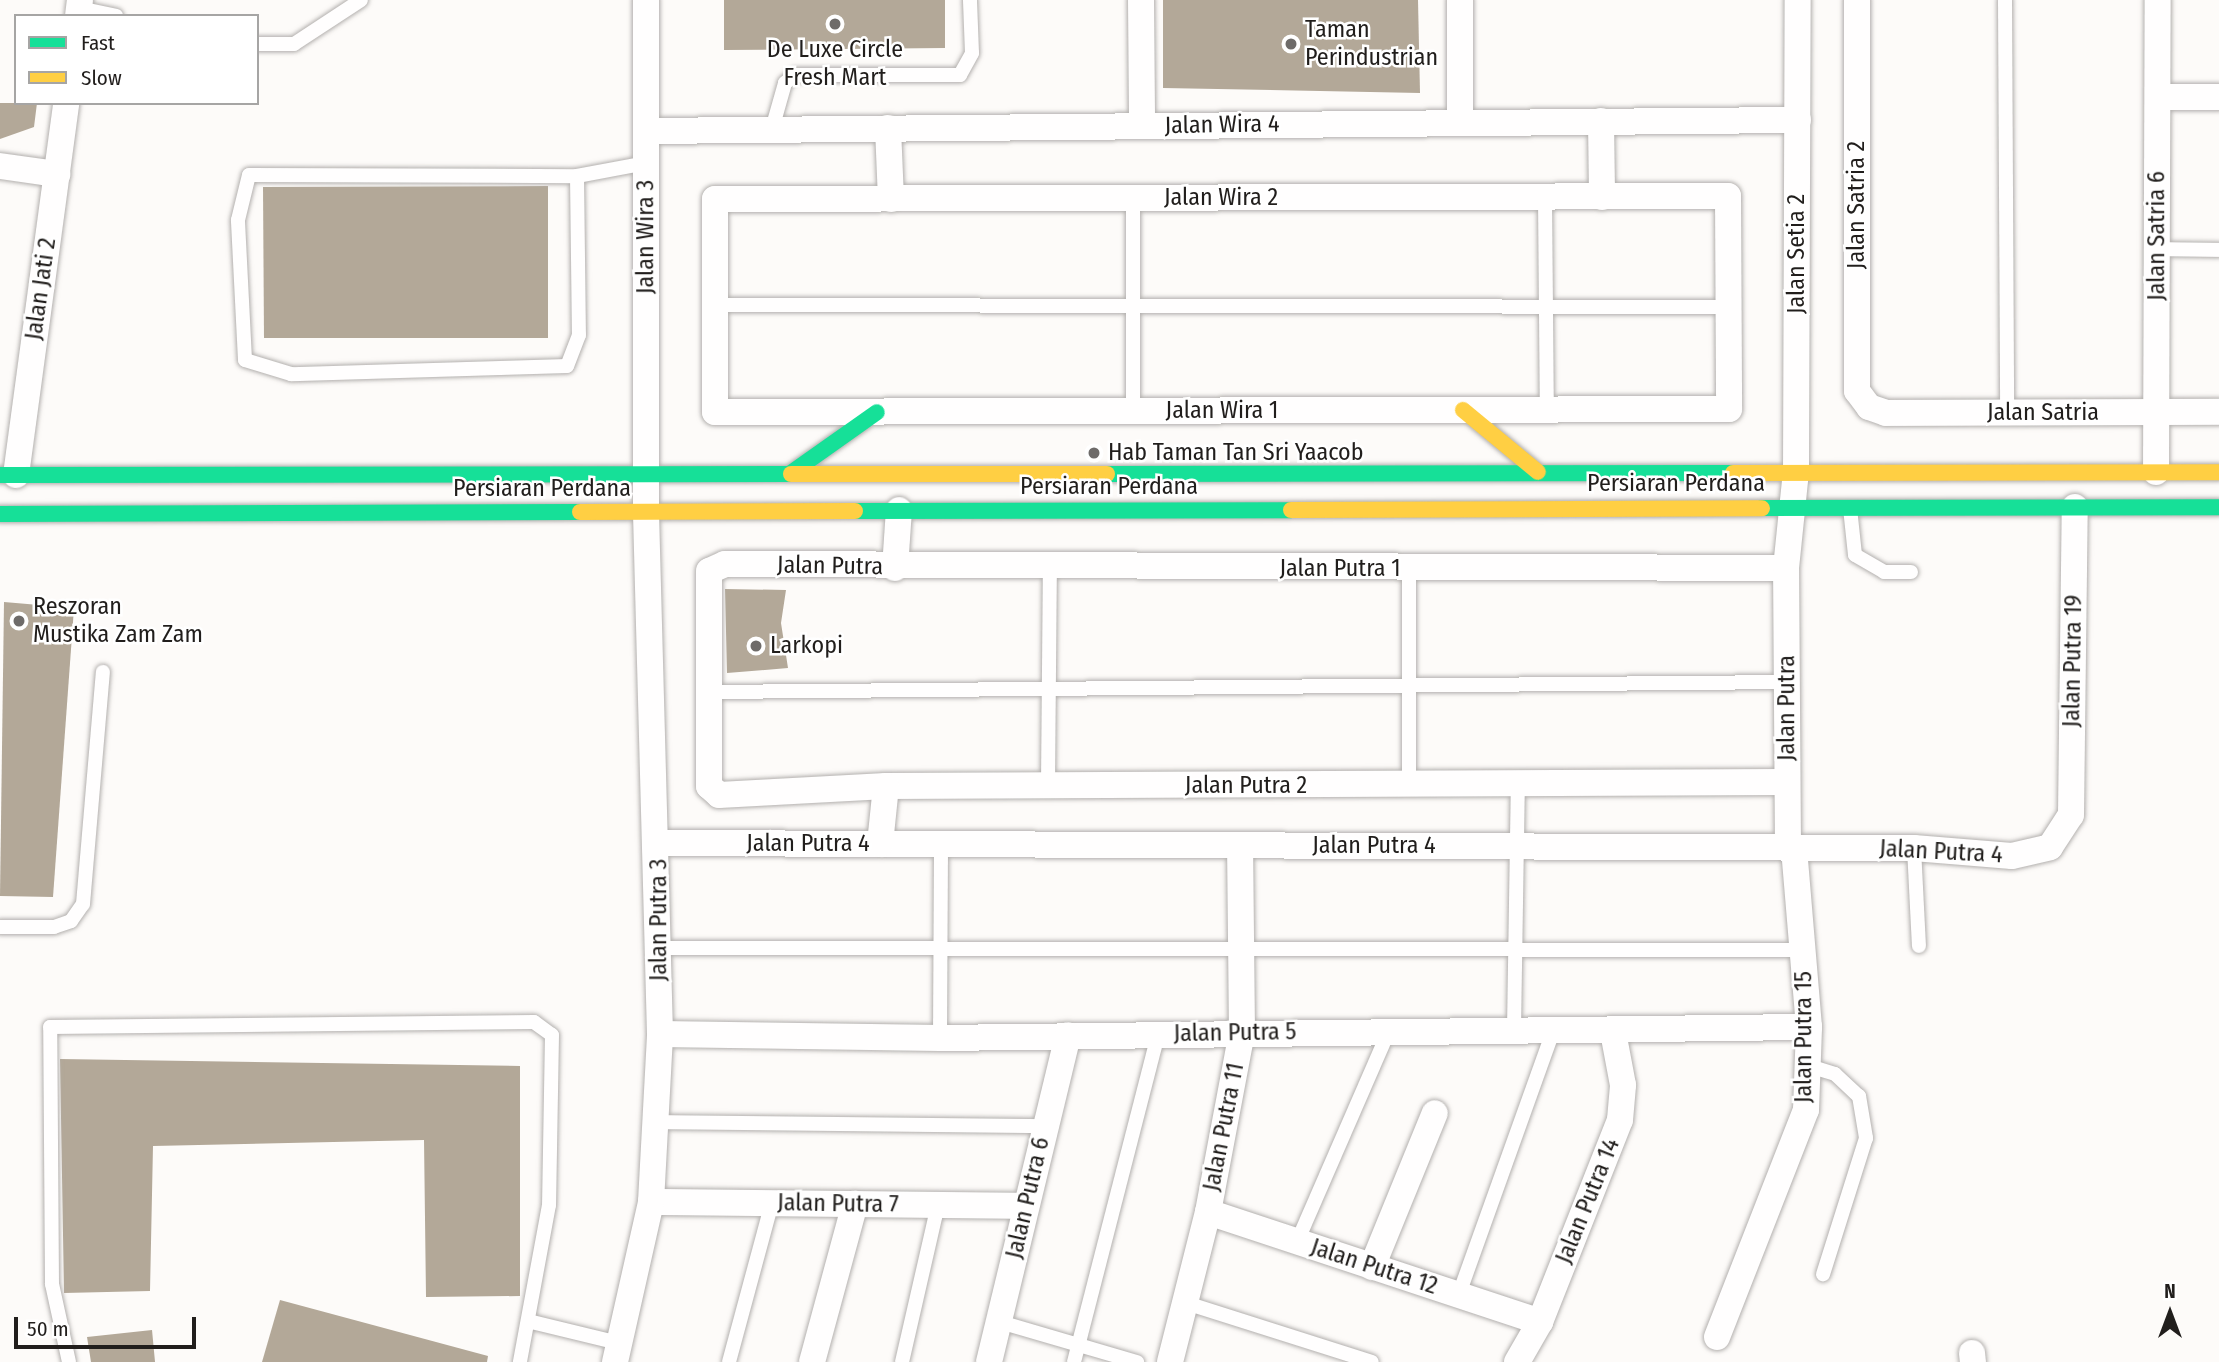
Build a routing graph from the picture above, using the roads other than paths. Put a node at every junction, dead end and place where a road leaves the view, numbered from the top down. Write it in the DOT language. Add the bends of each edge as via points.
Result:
graph roads {
  1 [pos="361,0"];
  2 [pos="646,0"];
  3 [pos="970,0"];
  4 [pos="1141,0"];
  5 [pos="1460,0"];
  6 [pos="1798,0"];
  7 [pos="1857,0"];
  8 [pos="2005,0"];
  9 [pos="2158,0"];
  10 [pos="79,8"];
  11 [pos="107,14"];
  12 [pos="259,44"];
  13 [pos="2158,97"];
  14 [pos="2219,97"];
  15 [pos="66,105"];
  16 [pos="1798,120"];
  17 [pos="1601,121"];
  18 [pos="1460,123"];
  19 [pos="1142,126"];
  20 [pos="888,128"];
  21 [pos="772,130"];
  22 [pos="646,131"];
  23 [pos="646,163"];
  24 [pos="0,166"];
  25 [pos="57,174"];
  26 [pos="577,176"];
  27 [pos="1545,197"];
  28 [pos="1602,197"];
  29 [pos="1133,198"];
  30 [pos="891,199"];
  31 [pos="2157,249"];
  32 [pos="2219,250"];
  33 [pos="715,305"];
  34 [pos="1133,306"];
  35 [pos="1547,307"];
  36 [pos="1728,307"];
  37 [pos="1868,407"];
  38 [pos="1463,410"];
  39 [pos="1547,410"];
  40 [pos="1133,411"];
  41 [pos="877,412"];
  42 [pos="2156,412"];
  43 [pos="2219,412"];
  44 [pos="2007,413"];
  45 [pos="1796,471"];
  46 [pos="1538,472"];
  47 [pos="2156,472"];
  48 [pos="2219,472"];
  49 [pos="791,473"];
  50 [pos="646,474"];
  51 [pos="8,475"];
  52 [pos="1791,507"];
  53 [pos="1850,507"];
  54 [pos="2075,507"];
  55 [pos="2219,507"];
  56 [pos="899,510"];
  57 [pos="646,512"];
  58 [pos="0,514"];
  59 [pos="895,568"];
  60 [pos="1050,568"];
  61 [pos="1786,568"];
  62 [pos="1409,569"];
  63 [pos="1911,572"];
  64 [pos="103,672"];
  65 [pos="1787,682"];
  66 [pos="1049,684"];
  67 [pos="1409,685"];
  68 [pos="709,691"];
  69 [pos="1787,782"];
  70 [pos="1048,784"];
  71 [pos="886,786"];
  72 [pos="1518,786"];
  73 [pos="1409,787"];
  74 [pos="2071,815"];
  75 [pos="658,844"];
  76 [pos="880,844"];
  77 [pos="941,845"];
  78 [pos="1240,846"];
  79 [pos="1518,847"];
  80 [pos="1791,848"];
  81 [pos="1914,848"];
  82 [pos="0,927"];
  83 [pos="1919,946"];
  84 [pos="658,948"];
  85 [pos="943,948"];
  86 [pos="1244,950"];
  87 [pos="1804,950"];
  88 [pos="1516,953"];
  89 [pos="1809,1027"];
  90 [pos="1389,1030"];
  91 [pos="1514,1030"];
  92 [pos="1242,1032"];
  93 [pos="1553,1032"];
  94 [pos="1613,1032"];
  95 [pos="660,1034"];
  96 [pos="1158,1034"];
  97 [pos="1068,1035"];
  98 [pos="940,1038"];
  99 [pos="1809,1066"];
  100 [pos="1435,1113"];
  101 [pos="655,1122"];
  102 [pos="1045,1126"];
  103 [pos="651,1202"];
  104 [pos="772,1203"];
  105 [pos="855,1204"];
  106 [pos="938,1205"];
  107 [pos="1025,1206"];
  108 [pos="1208,1212"];
  109 [pos="1297,1242"];
  110 [pos="1372,1267"];
  111 [pos="1823,1274"];
  112 [pos="1459,1294"];
  113 [pos="1183,1302"];
  114 [pos="532,1322"];
  115 [pos="1000,1322"];
  116 [pos="1540,1322"];
  117 [pos="1717,1336"];
  118 [pos="1079,1343"];
  119 [pos="617,1352"];
  120 [pos="69,1362"];
  121 [pos="520,1362"];
  122 [pos="729,1362"];
  123 [pos="812,1362"];
  124 [pos="902,1362"];
  125 [pos="989,1362"];
  126 [pos="1074,1362"];
  127 [pos="1137,1362"];
  128 [pos="1170,1362"];
  129 [pos="1372,1362"];
  130 [pos="1517,1362"];
  1 -- 12 [label="lane" via="294,44"];
  2 -- 22 [label="street, Jalan Wira 3"];
  3 -- 21 [label="lane" via="972,53 960,75 794,75 785,83"];
  4 -- 19 [label="street"];
  5 -- 18 [label="street"];
  6 -- 16 [label="street, Jalan Setia 2"];
  7 -- 37 [label="street, Jalan Satria 2" via="1857,391"];
  8 -- 44 [label="lane"];
  9 -- 13 [label="street, Jalan Satria 6"];
  10 -- 11 [label="lane"];
  13 -- 14 [label="street"];
  13 -- 31 [label="street, Jalan Satria 6"];
  15 -- 25 [label="street, Jalan Jati 2"];
  16 -- 17 [label="street, Jalan Wira 4"];
  16 -- 45 [label="street, Jalan Setia 2"];
  17 -- 18 [label="street, Jalan Wira 4"];
  17 -- 28 [label="street"];
  18 -- 19 [label="street, Jalan Wira 4"];
  19 -- 20 [label="street, Jalan Wira 4"];
  20 -- 21 [label="street, Jalan Wira 4"];
  20 -- 30 [label="street"];
  21 -- 22 [label="street, Jalan Wira 4"];
  22 -- 23 [label="street, Jalan Wira 3"];
  23 -- 26 [label="lane"];
  23 -- 50 [label="street, Jalan Wira 3"];
  24 -- 25 [label="street"];
  25 -- 51 [label="street, Jalan Jati 2"];
  26 -- 26 [label="lane" via="249,175 238,220 245,360 291,374 567,366 579,335"];
  27 -- 28 [label="street, Jalan Wira 2"];
  27 -- 29 [label="street, Jalan Wira 2"];
  27 -- 35 [label="lane"];
  28 -- 36 [label="street, Jalan Wira 2" via="1728,196"];
  29 -- 30 [label="street, Jalan Wira 2"];
  29 -- 34 [label="lane"];
  30 -- 33 [label="street, Jalan Wira 2" via="715,199"];
  31 -- 32 [label="lane"];
  31 -- 42 [label="street, Jalan Satria 6"];
  33 -- 34 [label="lane"];
  33 -- 41 [label="street, Jalan Wira 1" via="715,412"];
  34 -- 35 [label="lane"];
  34 -- 40 [label="lane"];
  35 -- 36 [label="lane"];
  35 -- 39 [label="lane"];
  36 -- 39 [label="street, Jalan Wira 1" via="1729,409"];
  37 -- 44 [label="street, Jalan Satria" via="1886,413"];
  38 -- 39 [label="street, Jalan Wira 1"];
  38 -- 40 [label="street, Jalan Wira 1"];
  38 -- 46 [label="main road"];
  40 -- 41 [label="street, Jalan Wira 1"];
  41 -- 49 [label="main road"];
  42 -- 43 [label="street, Jalan Satria"];
  42 -- 44 [label="street, Jalan Satria"];
  42 -- 47 [label="street, Jalan Satria 6"];
  45 -- 46 [label="main road, Persiaran Perdana"];
  45 -- 47 [label="main road, Persiaran Perdana"];
  45 -- 52 [label="street, Jalan Setia 2"];
  46 -- 49 [label="main road, Persiaran Perdana"];
  47 -- 48 [label="main road, Persiaran Perdana"];
  49 -- 50 [label="main road, Persiaran Perdana"];
  50 -- 51 [label="main road, Persiaran Perdana"];
  50 -- 57 [label="street, Jalan Putra 3"];
  52 -- 53 [label="main road, Persiaran Perdana"];
  52 -- 56 [label="main road, Persiaran Perdana"];
  52 -- 61 [label="street, Jalan Putra"];
  53 -- 54 [label="main road, Persiaran Perdana"];
  53 -- 63 [label="lane" via="1855,555 1884,572"];
  54 -- 55 [label="main road, Persiaran Perdana"];
  54 -- 74 [label="street, Jalan Putra 19"];
  56 -- 57 [label="main road, Persiaran Perdana"];
  56 -- 59 [label="street, Jalan Putra"];
  57 -- 58 [label="main road, Persiaran Perdana"];
  57 -- 75 [label="street, Jalan Putra 3"];
  59 -- 60 [label="street, Jalan Putra 1"];
  59 -- 68 [label="street, Jalan Putra" via="725,564 709,571"];
  60 -- 62 [label="street, Jalan Putra 1"];
  60 -- 66 [label="lane"];
  61 -- 62 [label="street, Jalan Putra 1"];
  61 -- 65 [label="street, Jalan Putra"];
  62 -- 67 [label="lane"];
  64 -- 82 [label="lane" via="83,904 71,921 54,927"];
  65 -- 67 [label="lane"];
  65 -- 69 [label="street, Jalan Putra"];
  66 -- 67 [label="lane"];
  66 -- 68 [label="lane"];
  66 -- 70 [label="lane"];
  67 -- 73 [label="lane"];
  68 -- 71 [label="street, Jalan Putra 2" via="709,786 719,795"];
  69 -- 72 [label="street, Jalan Putra 2"];
  69 -- 80 [label="street, Jalan Putra"];
  70 -- 71 [label="street, Jalan Putra 2"];
  70 -- 73 [label="street, Jalan Putra 2"];
  71 -- 76 [label="street"];
  72 -- 73 [label="street, Jalan Putra 2"];
  72 -- 79 [label="lane"];
  74 -- 81 [label="street, Jalan Putra 4" via="2050,848 2012,856"];
  75 -- 76 [label="street, Jalan Putra 4"];
  75 -- 84 [label="street, Jalan Putra 3"];
  76 -- 77 [label="street, Jalan Putra 4"];
  77 -- 78 [label="street, Jalan Putra 4"];
  77 -- 85 [label="lane"];
  78 -- 79 [label="street, Jalan Putra 4"];
  78 -- 86 [label="street, Jalan Putra 11"];
  79 -- 80 [label="street, Jalan Putra 4"];
  79 -- 88 [label="lane"];
  80 -- 81 [label="street, Jalan Putra 4"];
  80 -- 87 [label="street, Jalan Putra 15"];
  81 -- 83 [label="lane"];
  84 -- 85 [label="lane"];
  84 -- 95 [label="street, Jalan Putra 3"];
  85 -- 86 [label="lane"];
  85 -- 98 [label="lane"];
  86 -- 88 [label="lane"];
  86 -- 92 [label="street, Jalan Putra 11"];
  87 -- 88 [label="lane"];
  87 -- 89 [label="street, Jalan Putra 15"];
  88 -- 91 [label="lane"];
  89 -- 94 [label="street, Jalan Putra 5"];
  89 -- 99 [label="street, Jalan Putra 15"];
  90 -- 91 [label="street, Jalan Putra 5"];
  90 -- 92 [label="street, Jalan Putra 5"];
  90 -- 109 [label="lane"];
  91 -- 93 [label="street, Jalan Putra 5"];
  92 -- 96 [label="street, Jalan Putra 5"];
  92 -- 108 [label="street, Jalan Putra 11"];
  93 -- 94 [label="street, Jalan Putra 5"];
  93 -- 112 [label="lane"];
  94 -- 116 [label="street, Jalan Putra 14" via="1623,1085 1620,1121"];
  95 -- 98 [label="street, Jalan Putra 5"];
  95 -- 101 [label="street, Jalan Putra 3"];
  96 -- 97 [label="street, Jalan Putra 5"];
  96 -- 118 [label="lane"];
  97 -- 98 [label="street, Jalan Putra 5"];
  97 -- 102 [label="street, Jalan Putra 6"];
  99 -- 111 [label="lane" via="1835,1074 1859,1096 1866,1138"];
  99 -- 117 [label="street, Jalan Putra 15" via="1806,1110"];
  100 -- 110 [label="street"];
  101 -- 102 [label="lane"];
  101 -- 103 [label="street, Jalan Putra 3"];
  102 -- 107 [label="street, Jalan Putra 6"];
  103 -- 104 [label="street, Jalan Putra 7"];
  103 -- 119 [label="street, Jalan Putra 3"];
  104 -- 105 [label="street, Jalan Putra 7"];
  104 -- 122 [label="lane"];
  105 -- 106 [label="street, Jalan Putra 7"];
  105 -- 123 [label="street"];
  106 -- 107 [label="street, Jalan Putra 7"];
  106 -- 124 [label="lane"];
  107 -- 115 [label="street, Jalan Putra 6"];
  108 -- 109 [label="street, Jalan Putra 12"];
  108 -- 113 [label="street, Jalan Putra 11"];
  109 -- 110 [label="street, Jalan Putra 12"];
  110 -- 112 [label="street, Jalan Putra 12"];
  112 -- 116 [label="street, Jalan Putra 12"];
  113 -- 128 [label="street, Jalan Putra 11"];
  113 -- 129 [label="lane"];
  114 -- 119 [label="lane"];
  114 -- 120 [label="lane" via="549,1205 552,1055 552,1035 534,1022 50,1027 52,1284"];
  114 -- 121 [label="lane"];
  115 -- 118 [label="lane"];
  115 -- 125 [label="street, Jalan Putra 6"];
  116 -- 130 [label="street, Jalan Putra 14"];
  118 -- 126 [label="lane"];
  118 -- 127 [label="lane"];
}
